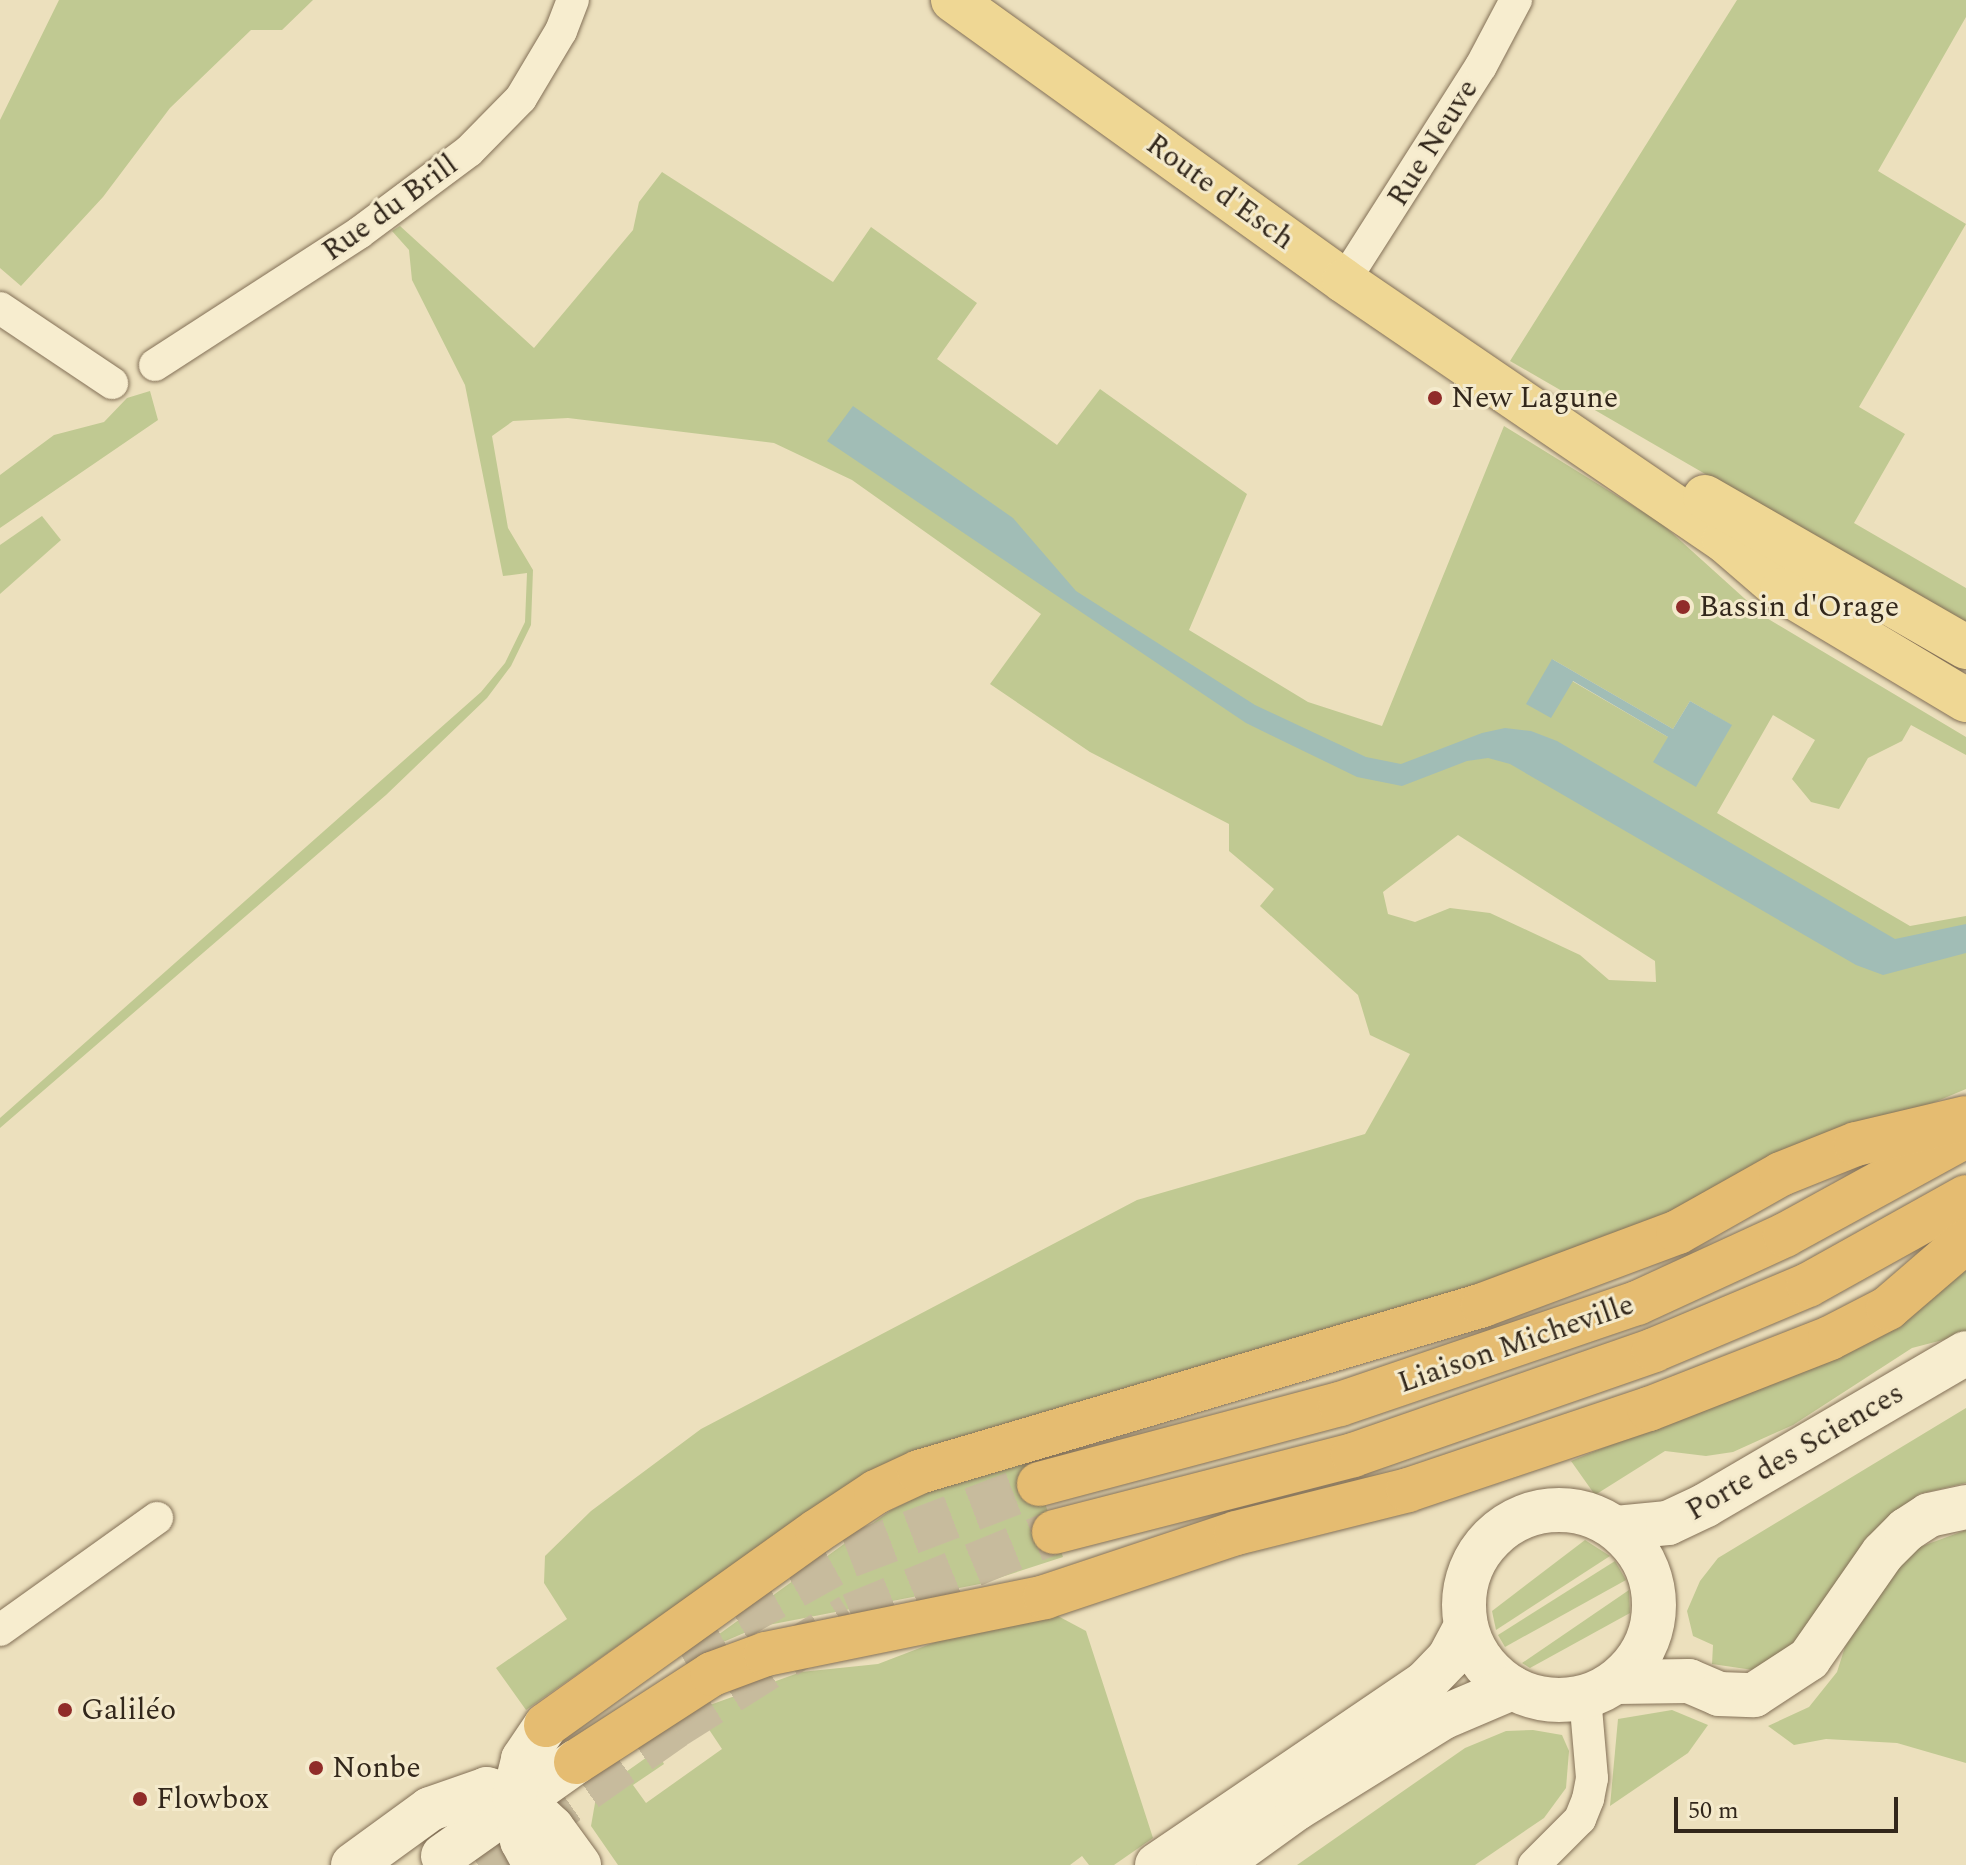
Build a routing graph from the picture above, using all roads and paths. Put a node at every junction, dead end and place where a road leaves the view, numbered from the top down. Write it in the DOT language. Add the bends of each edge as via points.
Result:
graph roads {
  1 [pos="573,0"];
  2 [pos="953,0"];
  3 [pos="1516,0"];
  4 [pos="1344,281"];
  5 [pos="0,308"];
  6 [pos="155,365"];
  7 [pos="112,383"];
  8 [pos="1502,390"];
  9 [pos="1656,495"];
  10 [pos="1966,647"];
  11 [pos="1881,651"];
  12 [pos="1966,673"];
  13 [pos="1966,700"];
  14 [pos="1966,721"];
  15 [pos="1966,1118"];
  16 [pos="1966,1136"];
  17 [pos="1966,1197"];
  18 [pos="1966,1241"];
  19 [pos="1966,1353"];
  20 [pos="1966,1375"];
  21 [pos="1039,1484"];
  22 [pos="1966,1507"];
  23 [pos="157,1518"];
  24 [pos="1616,1528"];
  25 [pos="1054,1532"];
  26 [pos="1654,1589"];
  27 [pos="1466,1626"];
  28 [pos="0,1630"];
  29 [pos="1650,1637"];
  30 [pos="1689,1681"];
  31 [pos="1512,1688"];
  32 [pos="1601,1690"];
  33 [pos="546,1725"];
  34 [pos="576,1762"];
  35 [pos="517,1800"];
  36 [pos="430,1809"];
  37 [pos="554,1860"];
  38 [pos="437,1861"];
  39 [pos="353,1865"];
  40 [pos="1157,1865"];
  41 [pos="1218,1865"];
  42 [pos="1534,1865"];
  1 -- 6 [label="street, Rue du Brill" via="521,98 469,151 359,233"];
  2 -- 4 [label="main road, Route d'Esch"];
  3 -- 4 [label="street, Rue Neuve" via="1481,66"];
  4 -- 8 [label="main road, Route d'Esch"];
  5 -- 7 [label="street"];
  8 -- 9 [label="main road"];
  8 -- 10 [label="main road" via="1682,484"];
  9 -- 11 [label="main road" via="1724,540 1782,590"];
  9 -- 14 [label="main road" via="1713,558 1771,608"];
  11 -- 12 [label="main road" via="1937,657"];
  11 -- 13 [label="main road"];
  15 -- 33 [label="highway" via="1856,1144 1781,1174 1650,1244 1483,1305 919,1472 876,1492 817,1531"];
  16 -- 21 [label="highway, Liaison Micheville" via="1785,1235 1623,1308 1340,1404"];
  17 -- 25 [label="highway, Liaison Micheville" via="1808,1285 1654,1350 1353,1455"];
  18 -- 34 [label="highway" via="1888,1308 1830,1338 1649,1409 1408,1490 1236,1533 1045,1597 766,1654 712,1674"];
  19 -- 24 [label="main road, Porte des Sciences" via="1706,1505 1668,1523"];
  20 -- 26 [label="main road, Porte des Sciences" via="1717,1524 1685,1547"];
  22 -- 30 [label="main road" via="1929,1515 1906,1530 1883,1553 1827,1637 1785,1679 1754,1695 1719,1694"];
  23 -- 28 [label="street"];
  24 -- 26 [label="main road" via="1647,1566"];
  24 -- 27 [label="main road" via="1594,1516 1559,1509 1520,1518 1497,1532 1468,1575"];
  26 -- 29 [label="main road"];
  27 -- 31 [label="main road" via="1491,1672"];
  27 -- 40 [label="main road" via="1449,1658 1425,1683"];
  29 -- 30 [label="main road"];
  29 -- 32 [label="main road"];
  30 -- 32 [label="main road"];
  31 -- 32 [label="main road" via="1548,1700"];
  31 -- 41 [label="main road" via="1444,1717 1297,1808"];
  32 -- 42 [label="street" via="1588,1799 1580,1819"];
  33 -- 35 [label="main road" via="523,1759"];
  33 -- 36 [label="main road"];
  34 -- 35 [label="main road"];
  34 -- 37 [label="main road" via="555,1791"];
  35 -- 36 [label="main road" via="487,1789"];
  35 -- 37 [label="main road"];
  35 -- 38 [label="main road"];
  36 -- 39 [label="main road"];
  37 -- 38 [label="main road" via="490,1845"];
}
